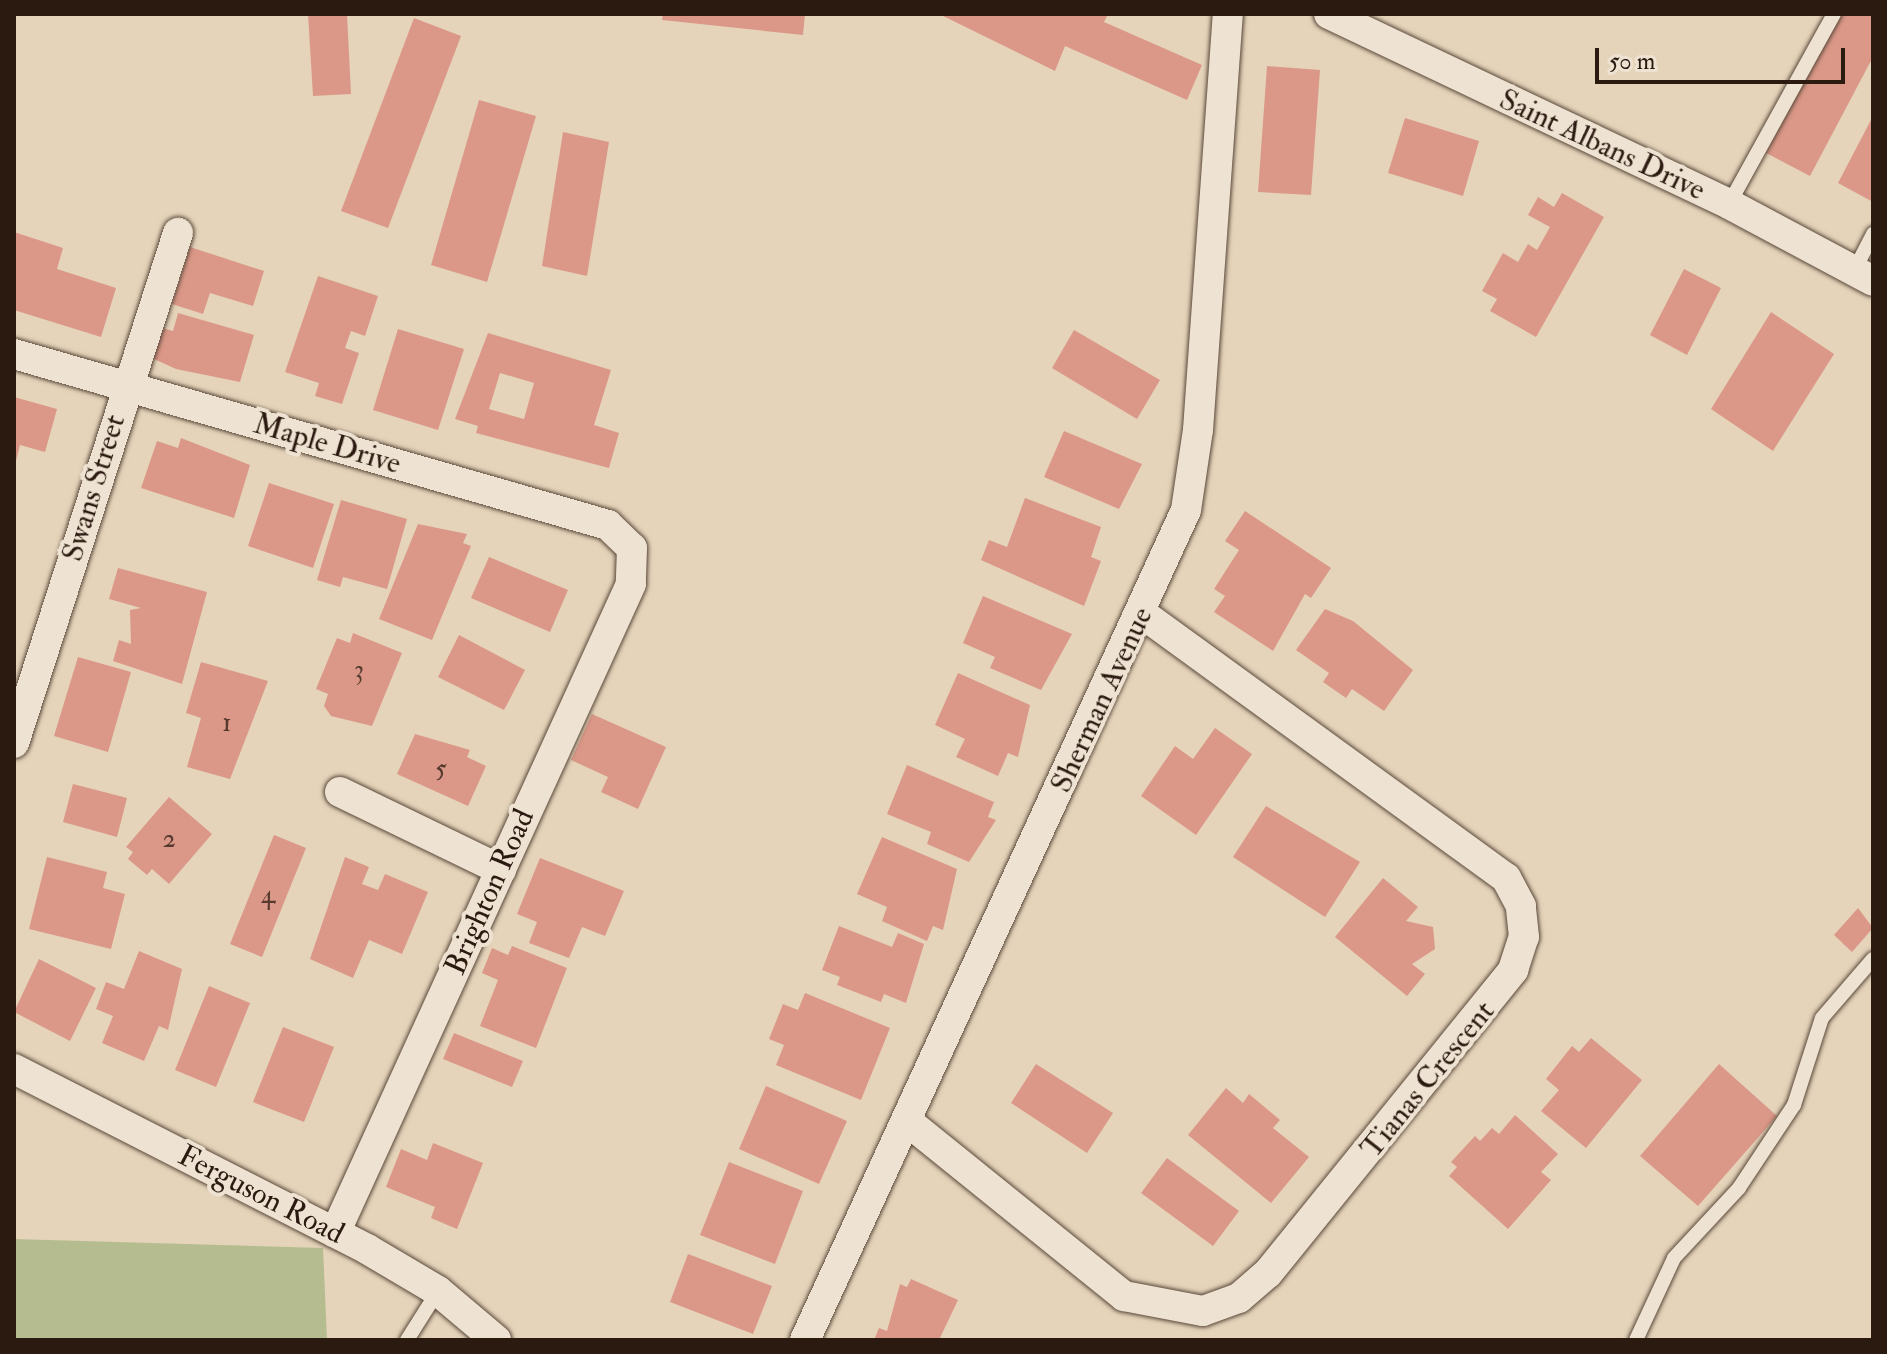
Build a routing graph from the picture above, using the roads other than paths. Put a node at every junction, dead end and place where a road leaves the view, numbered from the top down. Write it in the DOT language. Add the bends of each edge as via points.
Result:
graph roads {
  1 [pos="1228,14"];
  2 [pos="1329,14"];
  3 [pos="1834,14"];
  4 [pos="1729,204"];
  5 [pos="178,233"];
  6 [pos="1873,234"];
  7 [pos="1863,276"];
  8 [pos="14,354"];
  9 [pos="125,386"];
  10 [pos="632,548"];
  11 [pos="1142,614"];
  12 [pos="14,743"];
  13 [pos="340,792"];
  14 [pos="501,870"];
  15 [pos="1873,959"];
  16 [pos="14,1069"];
  17 [pos="907,1121"];
  18 [pos="335,1233"];
  19 [pos="438,1291"];
  20 [pos="407,1340"];
  21 [pos="496,1340"];
  22 [pos="805,1340"];
  23 [pos="1636,1340"];
  1 -- 11 [label="street, Sherman Avenue" via="1193,480"];
  2 -- 4 [label="street, Saint Albans Drive"];
  3 -- 4 [label="lane"];
  4 -- 7 [label="street, Saint Albans Drive"];
  5 -- 9 [label="street, Swans Street"];
  6 -- 7 [label="lane"];
  8 -- 9 [label="street, Maple Drive"];
  9 -- 10 [label="street, Maple Drive" via="608,525"];
  9 -- 12 [label="street, Swans Street"];
  10 -- 14 [label="street, Brighton Road" via="631,584"];
  11 -- 17 [label="street, Sherman Avenue"];
  11 -- 17 [label="street, Tianas Crescent" via="1506,878 1521,906 1524,937 1513,970 1268,1273 1239,1298 1203,1311 1124,1296"];
  13 -- 14 [label="street"];
  14 -- 18 [label="street, Brighton Road"];
  15 -- 23 [label="lane" via="1822,1018 1794,1105 1739,1188 1674,1258"];
  16 -- 18 [label="street, Ferguson Road"];
  17 -- 22 [label="street, Sherman Avenue"];
  18 -- 19 [label="street, Ferguson Road"];
  19 -- 20 [label="lane"];
  19 -- 21 [label="street, Ferguson Road"];
}
